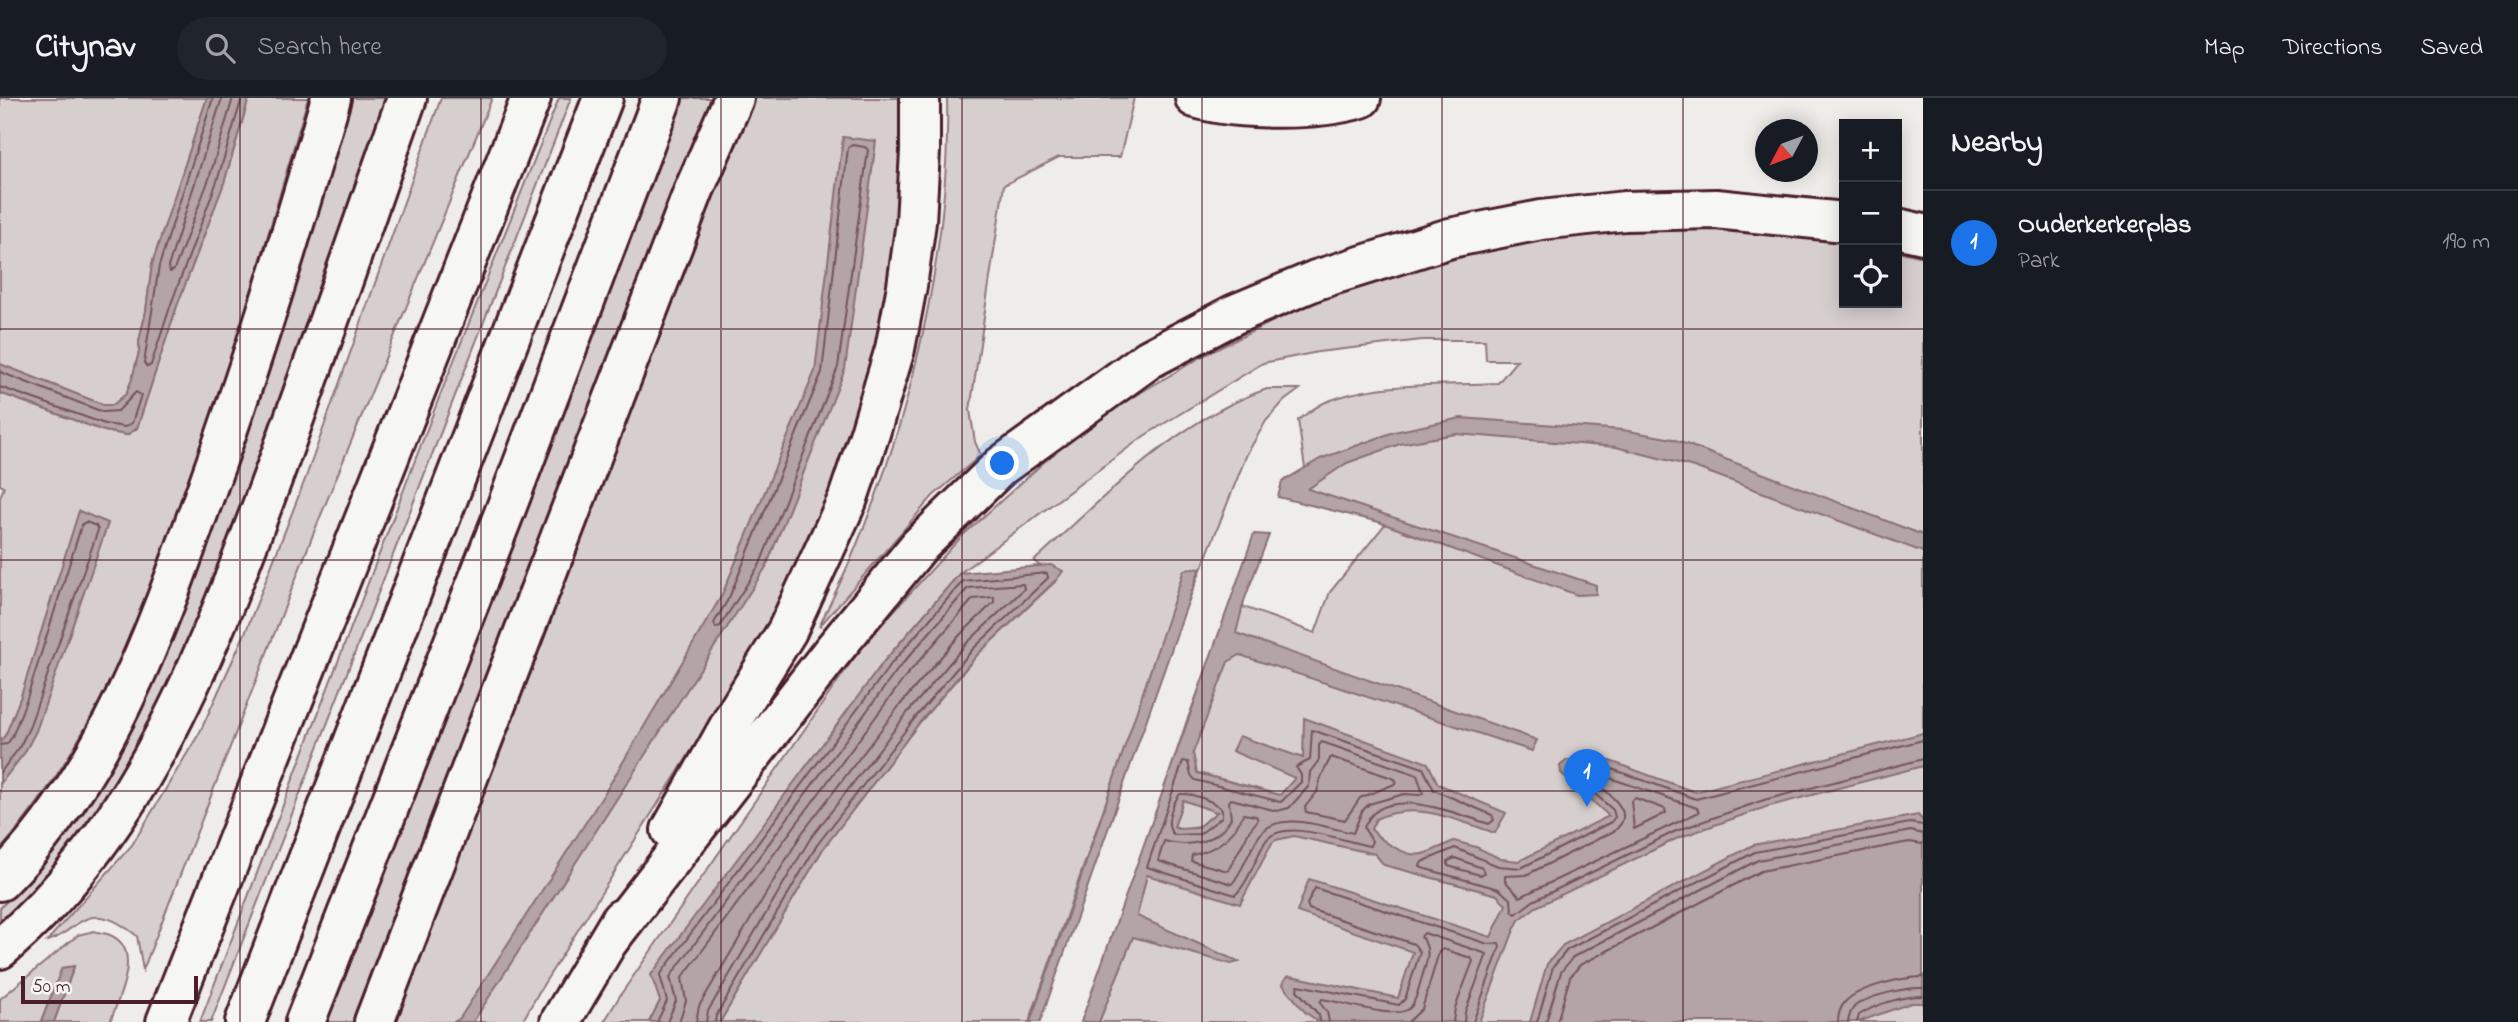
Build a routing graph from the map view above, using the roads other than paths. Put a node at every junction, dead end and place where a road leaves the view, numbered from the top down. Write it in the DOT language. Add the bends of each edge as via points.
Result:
graph roads {
  1 [pos="331,98"];
  2 [pos="407,98"];
  3 [pos="531,98"];
  4 [pos="603,98"];
  5 [pos="662,98"];
  6 [pos="734,98"];
  7 [pos="919,98"];
  8 [pos="1195,98"];
  9 [pos="1361,98"];
  10 [pos="1839,221"];
  11 [pos="1902,229"];
  12 [pos="1923,233"];
  13 [pos="0,881"];
  14 [pos="609,940"];
  15 [pos="0,949"];
  16 [pos="166,1022"];
  17 [pos="245,1022"];
  18 [pos="305,1022"];
  19 [pos="374,1022"];
  20 [pos="560,1022"];
  1 -- 13 [label="highway" via="261,335 164,608 94,757 41,834"];
  2 -- 15 [label="highway" via="253,530 190,684 117,815 89,855 40,912"];
  3 -- 16 [label="highway"];
  4 -- 17 [label="highway"];
  5 -- 18 [label="highway"];
  6 -- 19 [label="highway" via="694,190"];
  7 -- 14 [label="highway" via="916,222 907,286 895,349 847,501 787,631"];
  8 -- 9 [label="highway" via="1266,107"];
  10 -- 14 [label="highway" via="1716,209 1625,211 1463,235 1315,280 1235,314 1149,359 1001,466 919,546"];
  11 -- 12 [label="highway"];
  14 -- 20 [label="highway"];
}
